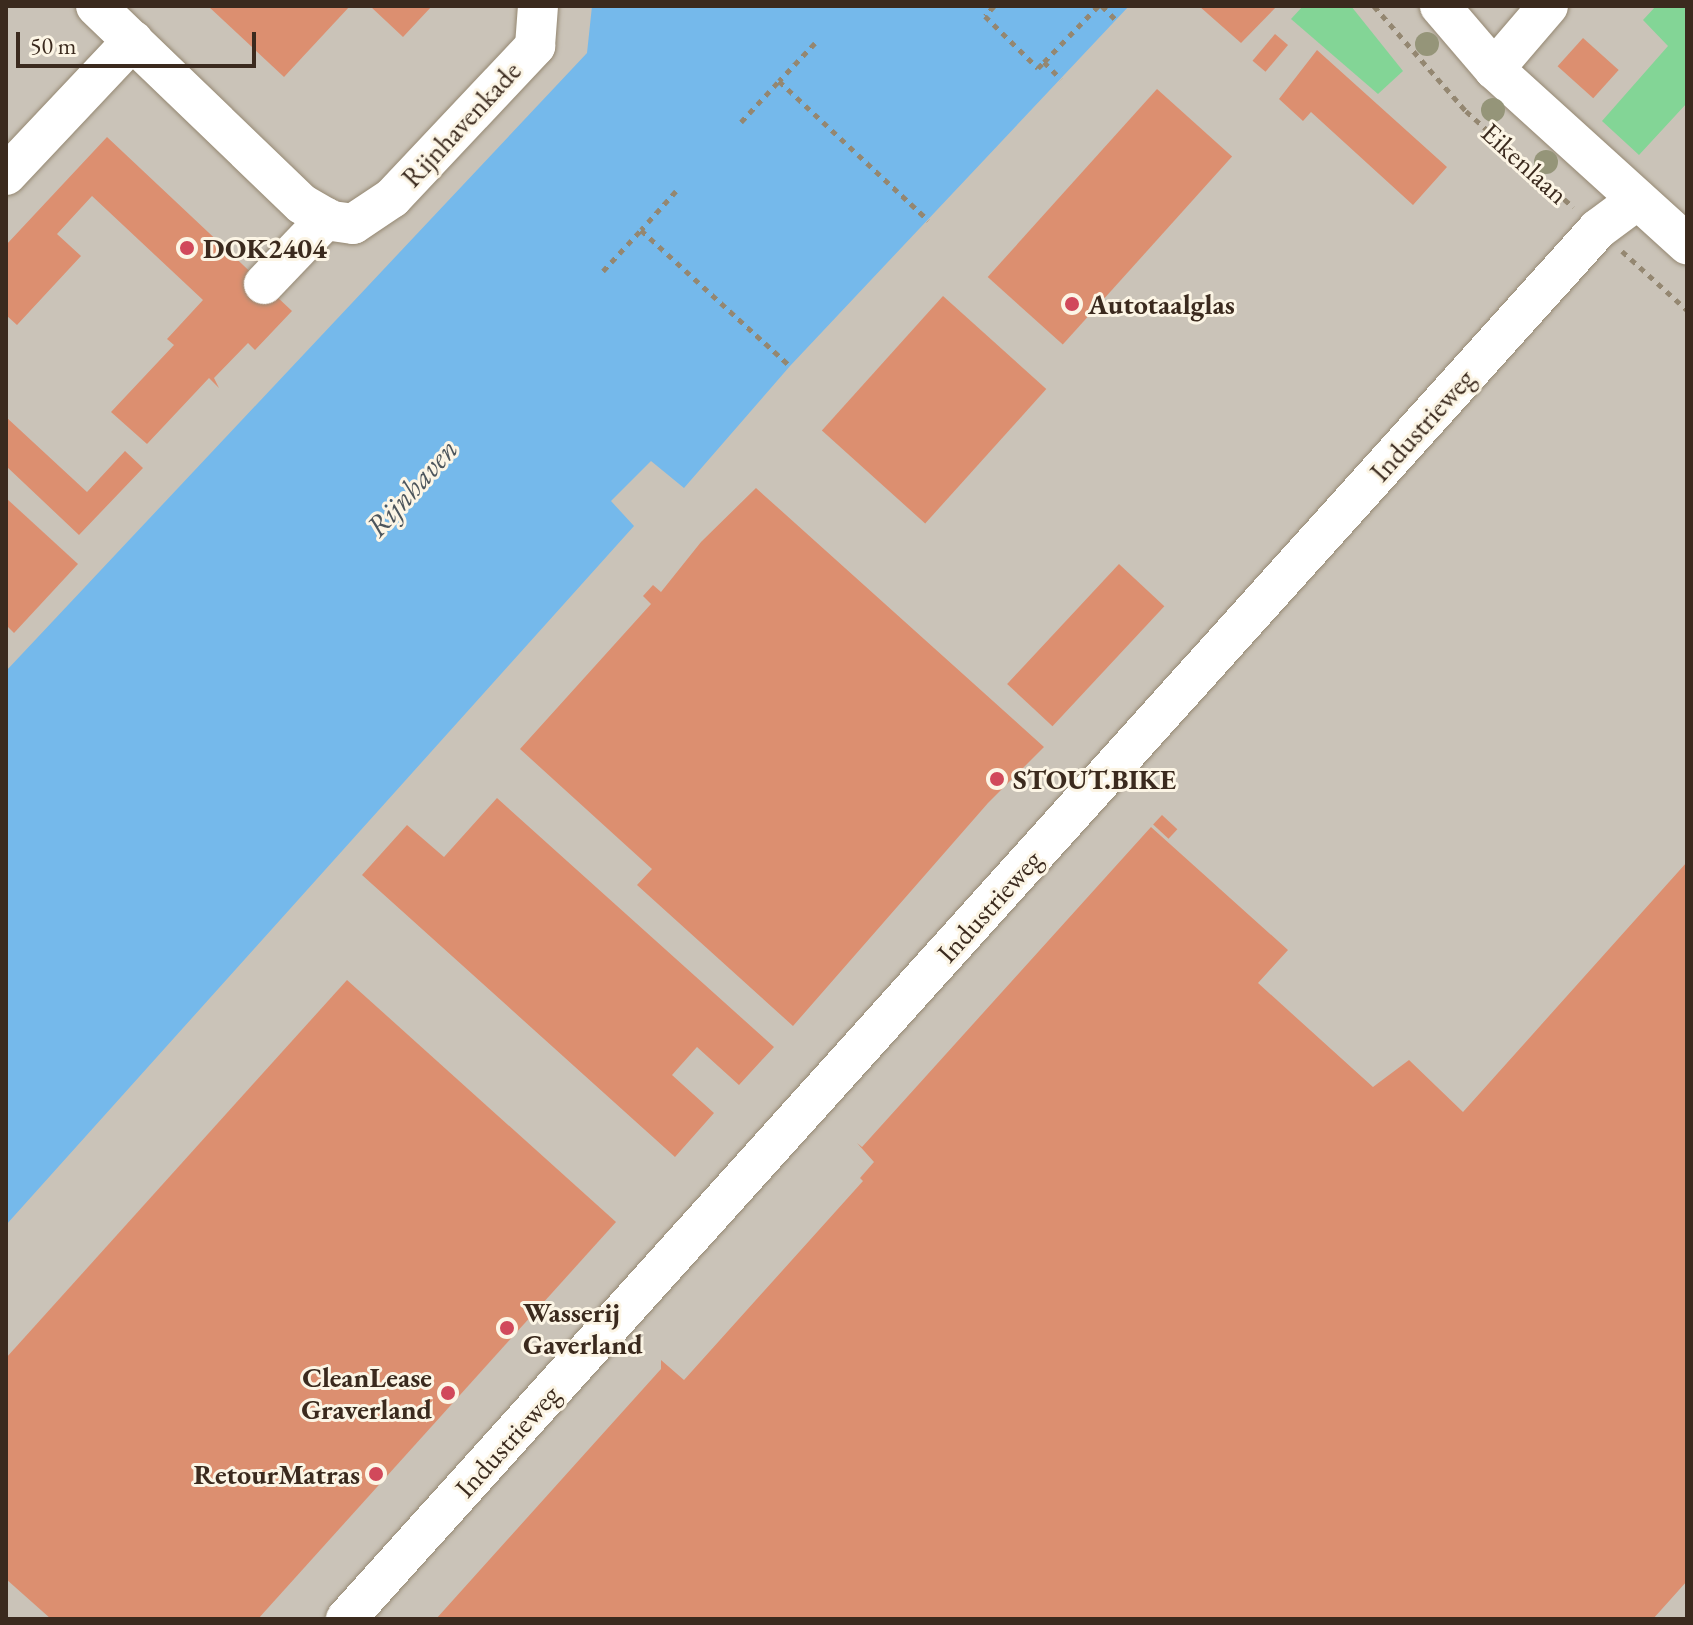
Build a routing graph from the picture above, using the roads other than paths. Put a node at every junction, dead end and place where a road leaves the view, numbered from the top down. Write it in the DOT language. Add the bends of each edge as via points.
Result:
graph roads {
  1 [pos="96,6"];
  2 [pos="538,6"];
  3 [pos="1440,6"];
  4 [pos="1548,6"];
  5 [pos="133,40"];
  6 [pos="1494,69"];
  7 [pos="6,175"];
  8 [pos="1637,200"];
  9 [pos="340,221"];
  10 [pos="1687,244"];
  11 [pos="264,284"];
  12 [pos="346,1619"];
  1 -- 5 [label="street"];
  2 -- 9 [label="street, Rijnhavenkade" via="535,46 392,198"];
  3 -- 6 [label="street, Eikenlaan"];
  4 -- 6 [label="street"];
  5 -- 7 [label="street"];
  5 -- 9 [label="street" via="302,204"];
  6 -- 8 [label="street, Eikenlaan"];
  8 -- 10 [label="street, Eikenlaan"];
  8 -- 12 [label="street, Industrieweg" via="1598,229"];
  9 -- 11 [label="street, Rijnhavenkade"];
}
